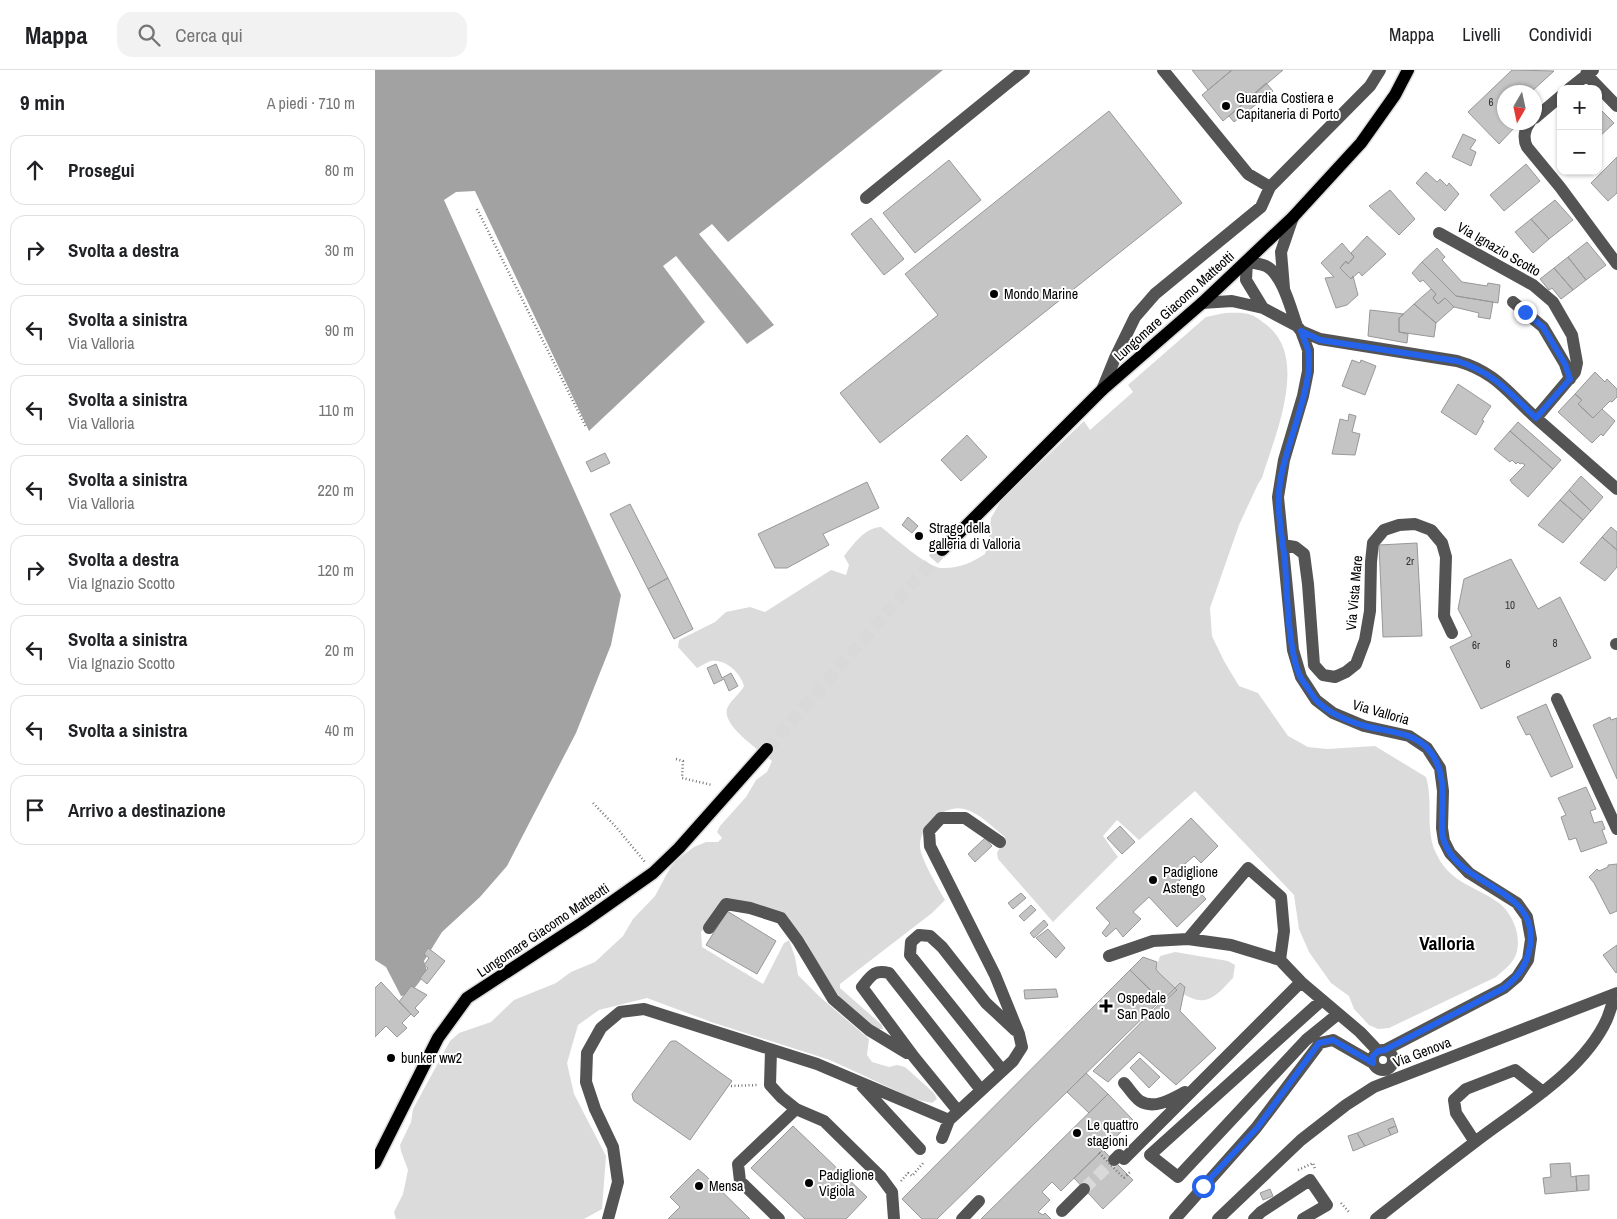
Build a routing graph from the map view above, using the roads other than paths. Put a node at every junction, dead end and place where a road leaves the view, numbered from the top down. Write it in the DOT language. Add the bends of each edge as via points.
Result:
graph roads {
  1 [pos="1024,70"];
  2 [pos="1163,70"];
  3 [pos="1380,70"];
  4 [pos="1408,70"];
  5 [pos="1590,72"];
  6 [pos="1574,85"];
  7 [pos="1557,99"];
  8 [pos="1617,106"];
  9 [pos="1542,112"];
  10 [pos="1526,130"];
  11 [pos="1270,187"];
  12 [pos="867,198"];
  13 [pos="1293,217"];
  14 [pos="1439,233"];
  15 [pos="1247,262"];
  16 [pos="1617,264"];
  17 [pos="1285,290"];
  18 [pos="1513,302"];
  19 [pos="1202,303"];
  20 [pos="1263,308"];
  21 [pos="1299,329"];
  22 [pos="1570,379"];
  23 [pos="1102,390"];
  24 [pos="1536,418"];
  25 [pos="1617,489"];
  26 [pos="1283,545"];
  27 [pos="942,550"];
  28 [pos="1451,633"];
  29 [pos="1557,699"];
  30 [pos="767,749"];
  31 [pos="1617,829"];
  32 [pos="1000,842"];
  33 [pos="709,928"];
  34 [pos="1188,939"];
  35 [pos="1109,956"];
  36 [pos="1280,960"];
  37 [pos="1301,982"];
  38 [pos="1616,993"];
  39 [pos="1321,1001"];
  40 [pos="1338,1014"];
  41 [pos="1019,1034"];
  42 [pos="771,1050"];
  43 [pos="1379,1055"];
  44 [pos="914,1057"];
  45 [pos="1002,1070"];
  46 [pos="1387,1075"];
  47 [pos="859,1082"];
  48 [pos="1125,1083"];
  49 [pos="1198,1085"];
  50 [pos="981,1090"];
  51 [pos="1543,1092"];
  52 [pos="796,1109"];
  53 [pos="953,1115"];
  54 [pos="942,1138"];
  55 [pos="1475,1142"];
  56 [pos="920,1149"];
  57 [pos="1114,1160"];
  58 [pos="375,1164"];
  59 [pos="1085,1189"];
  60 [pos="979,1201"];
  61 [pos="1062,1211"];
  62 [pos="608,1219"];
  63 [pos="779,1219"];
  64 [pos="894,1219"];
  65 [pos="962,1219"];
  66 [pos="1175,1219"];
  67 [pos="1218,1219"];
  68 [pos="1255,1219"];
  69 [pos="1303,1219"];
  70 [pos="1376,1219"];
  1 -- 12 [label="street"];
  2 -- 11 [label="street" via="1248,174"];
  3 -- 11 [label="street" via="1370,86"];
  4 -- 13 [label="main road, Lungomare Giacomo Matteotti" via="1361,144"];
  5 -- 6 [label="street"];
  5 -- 8 [label="street"];
  7 -- 9 [label="street"];
  10 -- 16 [label="street" via="1524,142 1527,147"];
  11 -- 23 [label="street" via="1261,207 1155,294 1135,317"];
  13 -- 15 [label="main road, Lungomare Giacomo Matteotti"];
  13 -- 17 [label="street" via="1281,252"];
  14 -- 22 [label="street, Via Ignazio Scotto" via="1533,285 1553,302 1572,335 1577,363"];
  15 -- 17 [label="street" via="1272,270"];
  15 -- 19 [label="main road, Lungomare Giacomo Matteotti"];
  15 -- 20 [label="street" via="1245,280"];
  17 -- 21 [label="street, Via Valloria"];
  18 -- 22 [label="street" via="1543,327"];
  19 -- 20 [label="street" via="1232,301"];
  19 -- 23 [label="main road, Lungomare Giacomo Matteotti"];
  20 -- 21 [label="street"];
  21 -- 24 [label="street" via="1320,340 1475,366 1495,378"];
  21 -- 26 [label="street, Via Valloria" via="1308,350 1308,371 1280,481 1278,497"];
  22 -- 24 [label="street, Via Ignazio Scotto"];
  23 -- 27 [label="main road, Lungomare Giacomo Matteotti"];
  24 -- 25 [label="street"];
  26 -- 28 [label="street, Via Vista Mare" via="1304,554 1314,665 1323,675 1335,677 1355,664 1365,640 1371,611 1373,543 1384,530 1399,525 1415,524 1431,530 1442,543 1446,556 1444,616"];
  26 -- 43 [label="street, Via Valloria" via="1293,650 1301,677 1316,700 1333,713 1364,726 1409,736 1427,748 1440,768 1442,828 1450,853 1469,874 1517,903 1527,918 1531,939 1528,960 1517,977 1504,988"];
  29 -- 31 [label="street"];
  30 -- 58 [label="main road, Lungomare Giacomo Matteotti" via="653,873 467,998 438,1038"];
  32 -- 41 [label="street" via="965,818 941,818 929,831 930,846 995,975"];
  33 -- 44 [label="street" via="726,904 781,918 833,998 869,1030"];
  34 -- 35 [label="street" via="1153,941"];
  34 -- 36 [label="street" via="1231,945"];
  34 -- 36 [label="street" via="1248,868 1281,898 1284,931"];
  36 -- 37 [label="street"];
  37 -- 39 [label="street"];
  37 -- 49 [label="street"];
  38 -- 46 [label="street, Via Genova"];
  38 -- 51 [label="street, Via Genova" via="1607,1020 1594,1039 1575,1063"];
  39 -- 40 [label="street"];
  39 -- 40 [label="street" via="1150,1155 1178,1177 1307,1040"];
  40 -- 43 [label="street" via="1360,1032"];
  41 -- 45 [label="street" via="1022,1047"];
  41 -- 45 [label="street" via="986,1003 930,936 919,935 911,942 910,955"];
  42 -- 47 [label="street" via="817,1064"];
  42 -- 52 [label="street" via="771,1085"];
  42 -- 62 [label="street" via="644,1009 620,1012 601,1028 587,1053 586,1082 613,1148 618,1182"];
  43 -- 46 [label="street" via="1380,1070"];
  43 -- 46 [label="street" via="1391,1054 1393,1060"];
  43 -- 66 [label="street" via="1333,1040 1319,1043 1257,1128"];
  44 -- 50 [label="street" via="862,987 873,974 889,973"];
  44 -- 53 [label="street"];
  45 -- 50 [label="street"];
  46 -- 67 [label="street, Via Genova" via="1301,1140"];
  47 -- 53 [label="street"];
  47 -- 56 [label="street"];
  48 -- 49 [label="street" via="1141,1101 1155,1104 1171,1100"];
  49 -- 57 [label="street" via="1124,1159 1119,1155"];
  50 -- 53 [label="street"];
  51 -- 55 [label="street, Via Genova"];
  51 -- 55 [label="street" via="1515,1070 1466,1089 1455,1100 1456,1113"];
  52 -- 63 [label="street" via="737,1164 739,1181"];
  52 -- 64 [label="street" via="824,1121 881,1177 892,1192"];
  53 -- 54 [label="street"];
  55 -- 70 [label="street, Via Genova"];
  59 -- 61 [label="street"];
  60 -- 65 [label="street"];
  68 -- 69 [label="street" via="1310,1180 1327,1205"];
}
